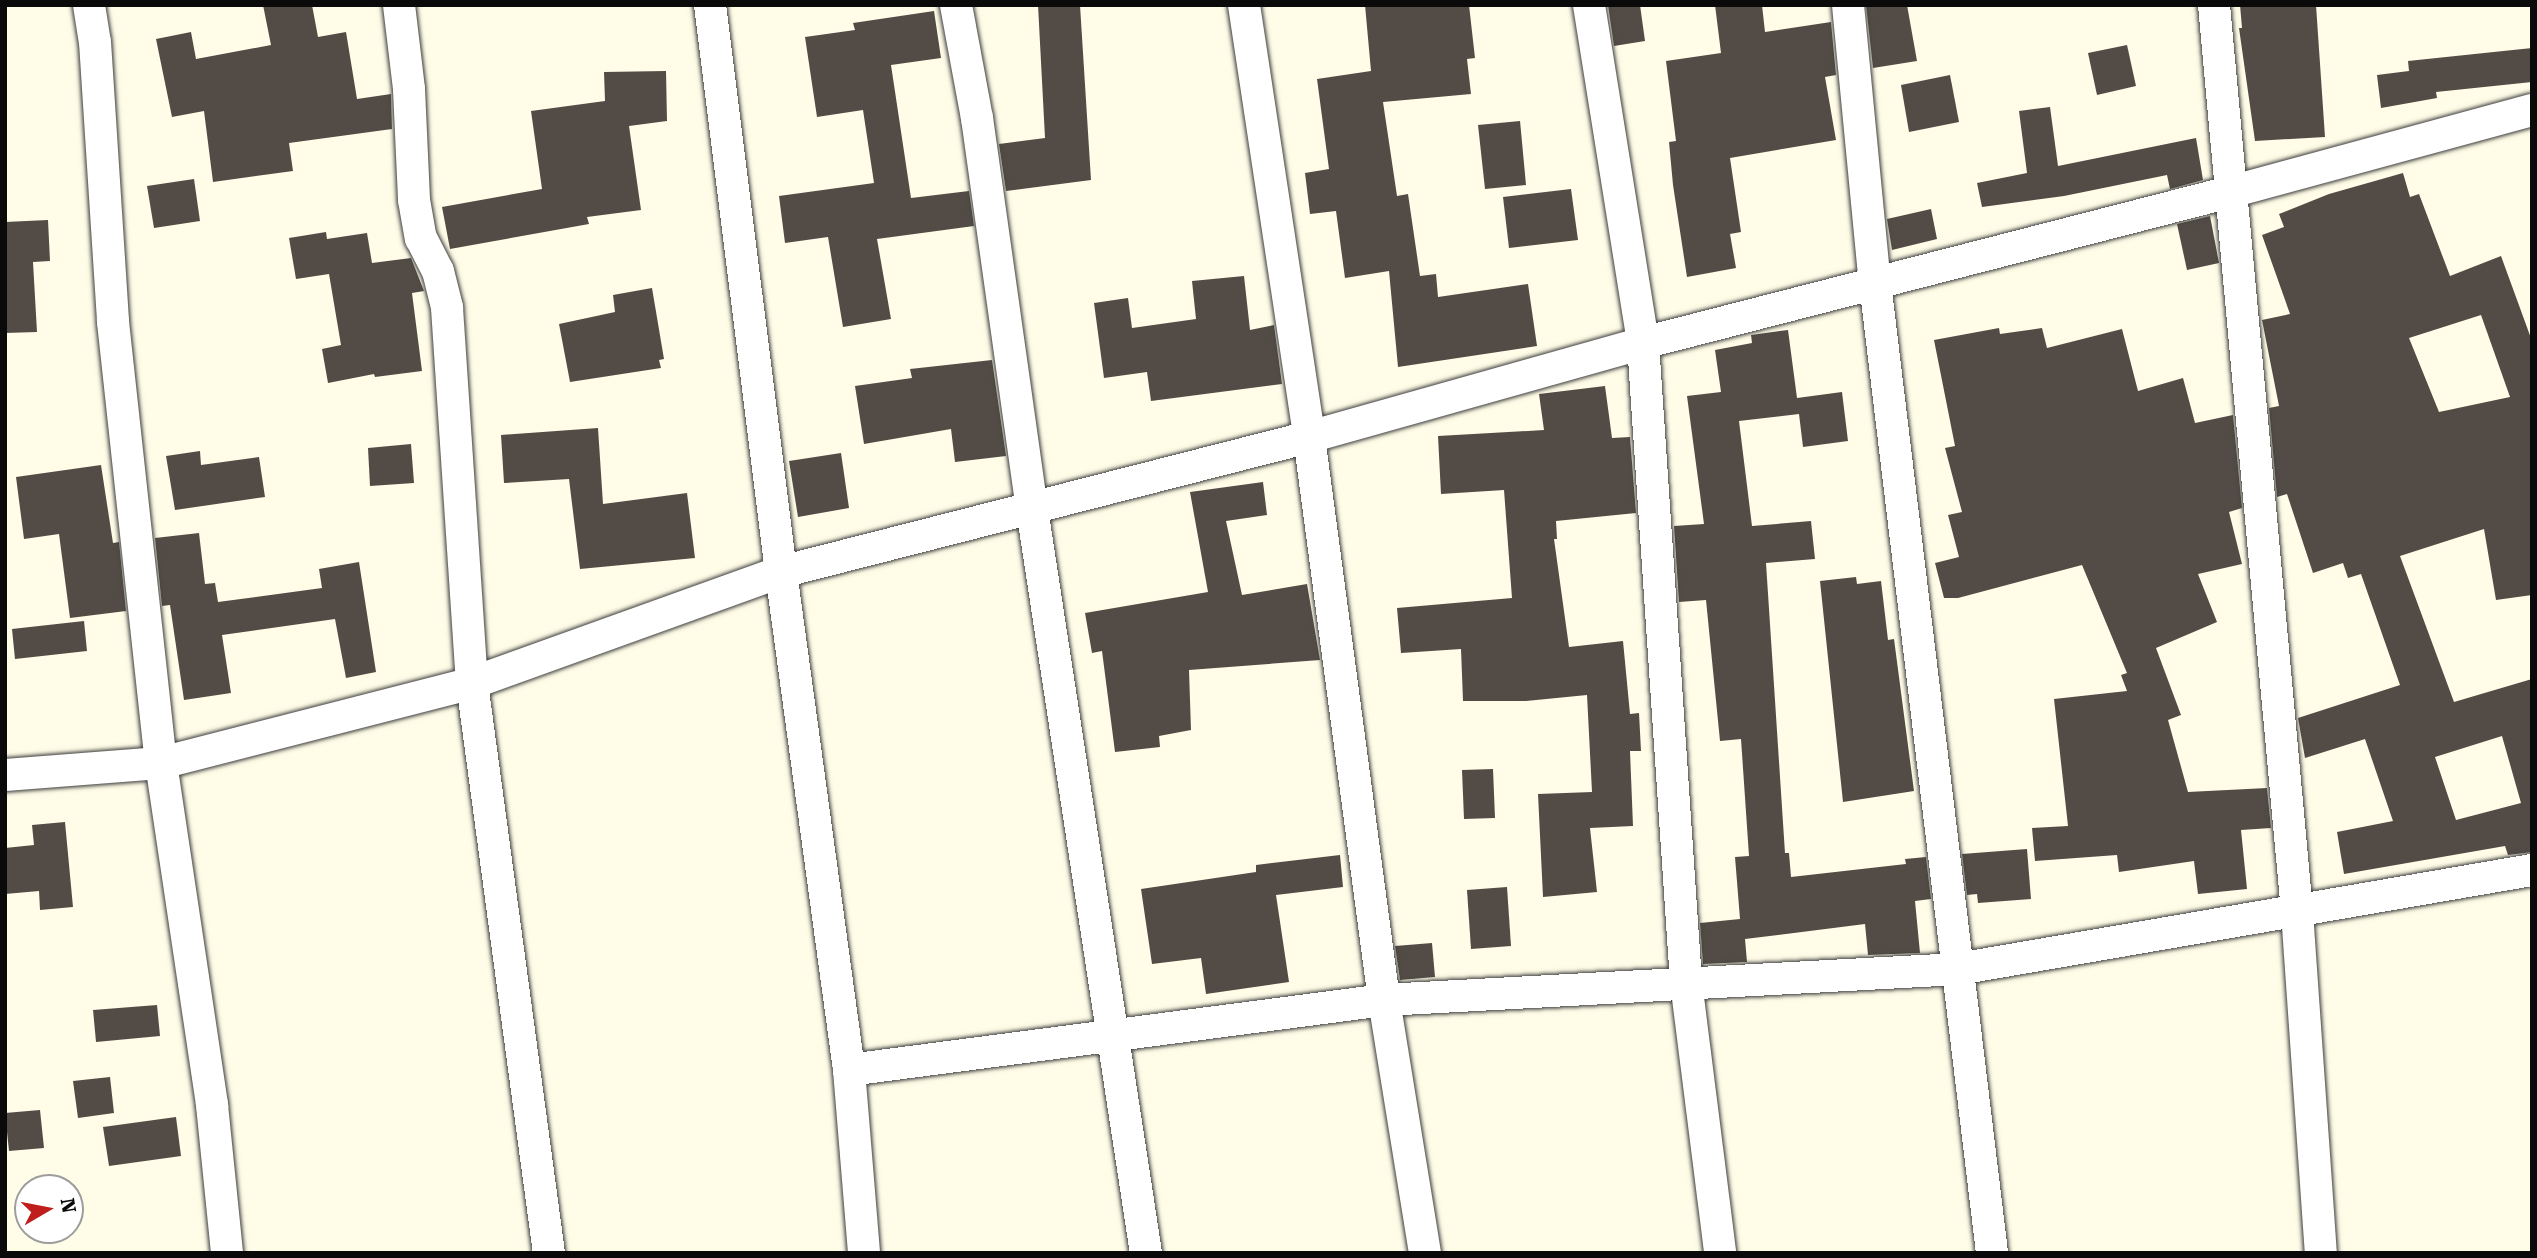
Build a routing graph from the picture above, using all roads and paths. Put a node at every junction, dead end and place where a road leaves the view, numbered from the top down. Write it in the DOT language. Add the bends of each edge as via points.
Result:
graph roads {
  1 [pos="89,5"];
  2 [pos="399,5"];
  3 [pos="710,5"];
  4 [pos="956,5"];
  5 [pos="1244,5"];
  6 [pos="1589,5"];
  7 [pos="1848,5"];
  8 [pos="2214,5"];
  9 [pos="2532,110"];
  10 [pos="2230,192"];
  11 [pos="1875,283"];
  12 [pos="1643,343"];
  13 [pos="1309,437"];
  14 [pos="1032,509"];
  15 [pos="781,572"];
  16 [pos="472,683"];
  17 [pos="162,763"];
  18 [pos="5,775"];
  19 [pos="2532,870"];
  20 [pos="2297,912"];
  21 [pos="1958,969"];
  22 [pos="1686,982"];
  23 [pos="1384,1000"];
  24 [pos="1110,1035"];
  25 [pos="849,1070"];
  26 [pos="227,1253"];
  27 [pos="549,1253"];
  28 [pos="864,1253"];
  29 [pos="1146,1253"];
  30 [pos="1425,1253"];
  31 [pos="1720,1253"];
  32 [pos="1992,1253"];
  33 [pos="2322,1253"];
  1 -- 17 [label="street" via="113,322"];
  2 -- 16 [label="street" via="414,200 421,238 438,271 447,307"];
  3 -- 15 [label="street"];
  4 -- 14 [label="street" via="977,118"];
  5 -- 13 [label="street"];
  6 -- 12 [label="street"];
  7 -- 11 [label="street"];
  8 -- 10 [label="street"];
  9 -- 10 [label="street"];
  10 -- 11 [label="street"];
  10 -- 20 [label="street"];
  11 -- 12 [label="street"];
  11 -- 21 [label="street"];
  12 -- 13 [label="street"];
  12 -- 22 [label="street"];
  13 -- 14 [label="street"];
  13 -- 23 [label="street"];
  14 -- 15 [label="street"];
  14 -- 24 [label="street"];
  15 -- 16 [label="street"];
  15 -- 25 [label="street"];
  16 -- 17 [label="street"];
  16 -- 27 [label="street"];
  17 -- 18 [label="street"];
  17 -- 26 [label="street" via="212,1105"];
  19 -- 20 [label="street"];
  20 -- 21 [label="street"];
  20 -- 33 [label="street"];
  21 -- 22 [label="street"];
  21 -- 32 [label="street"];
  22 -- 23 [label="street"];
  22 -- 31 [label="street"];
  23 -- 24 [label="street"];
  23 -- 30 [label="street"];
  24 -- 25 [label="street"];
  24 -- 29 [label="street"];
  25 -- 28 [label="street"];
}
